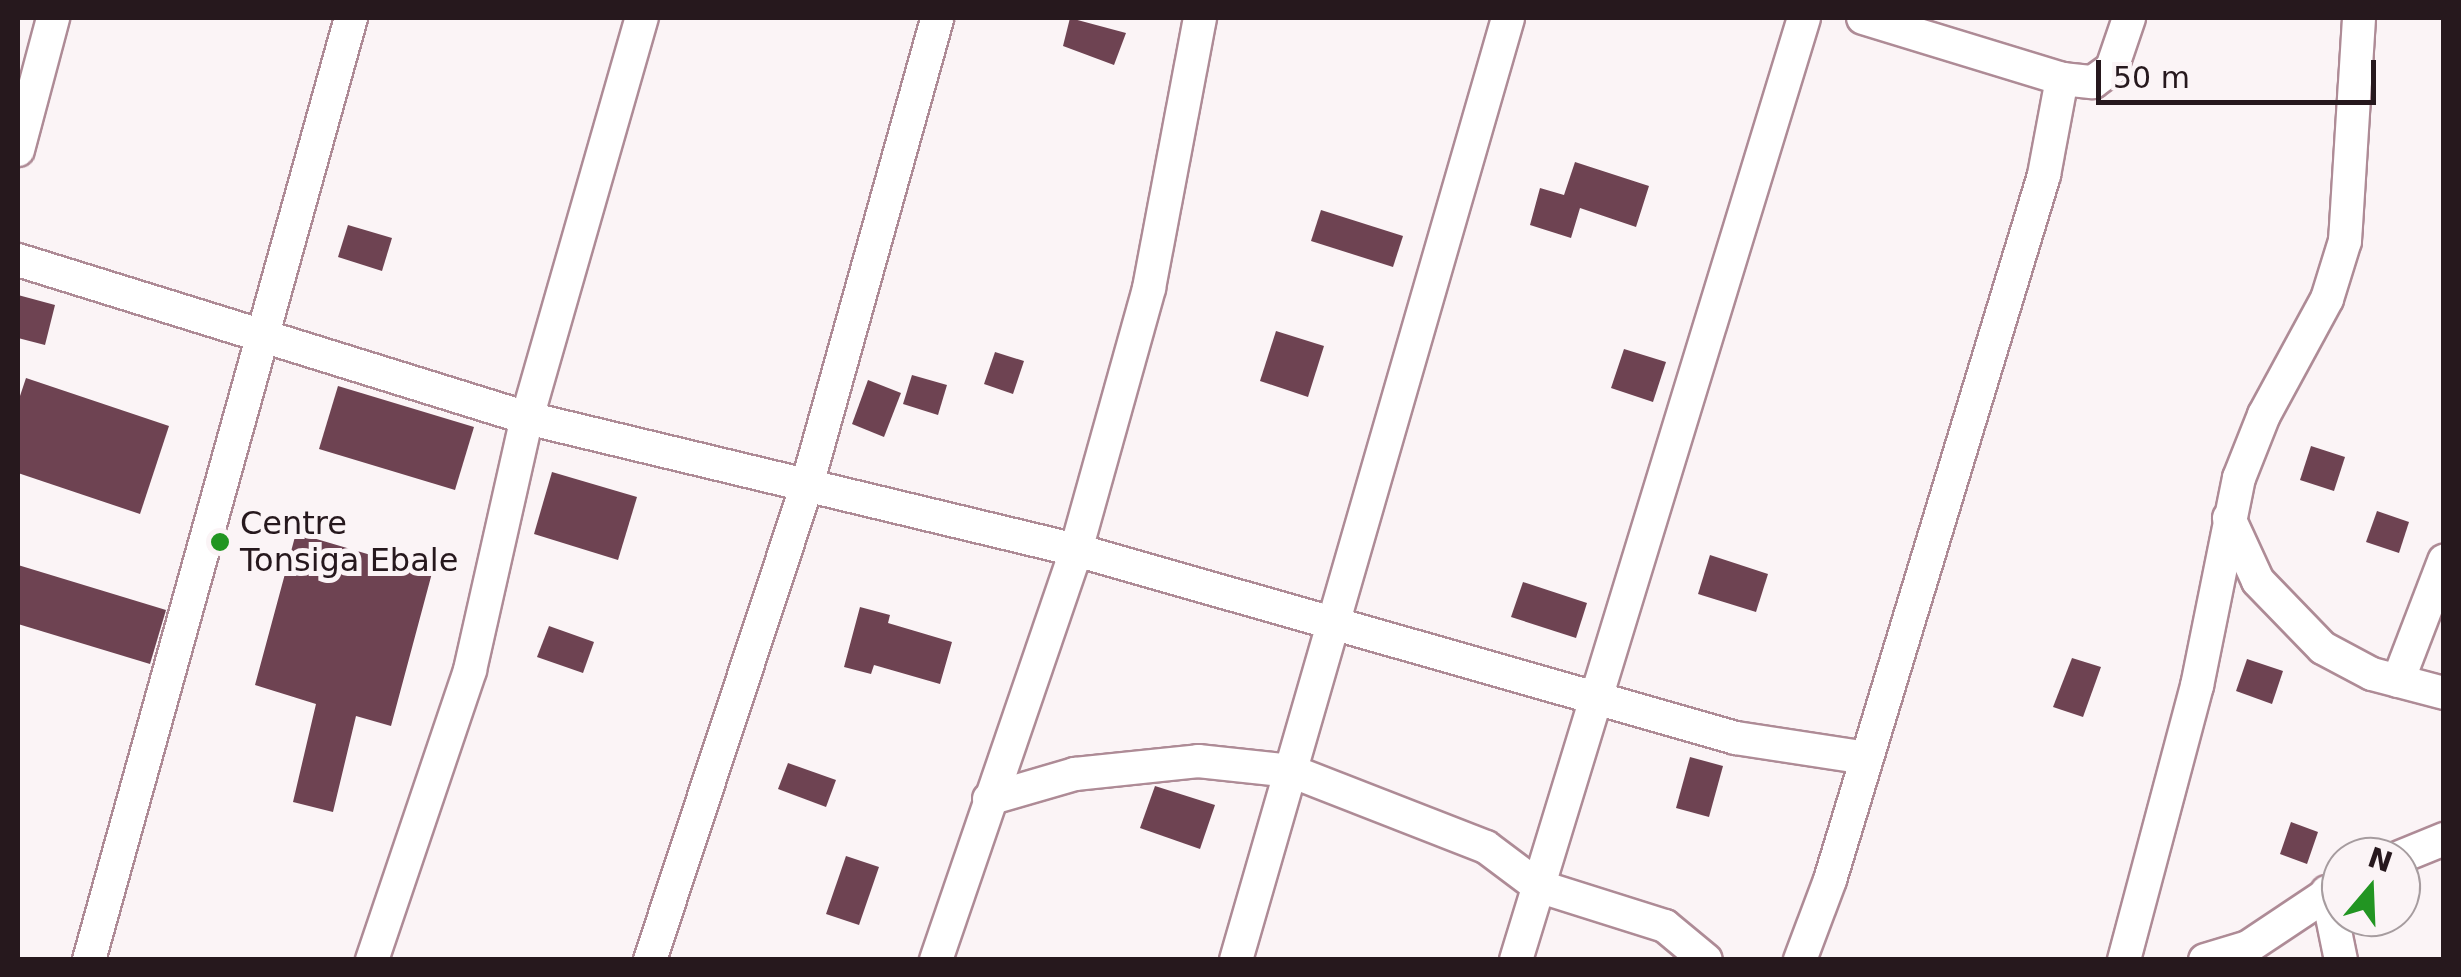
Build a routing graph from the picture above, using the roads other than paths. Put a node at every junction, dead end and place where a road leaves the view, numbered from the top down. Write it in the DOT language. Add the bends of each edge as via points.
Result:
graph roads {
  1 [pos="53,18"];
  2 [pos="351,18"];
  3 [pos="642,18"];
  4 [pos="937,18"];
  5 [pos="1200,18"];
  6 [pos="1508,18"];
  7 [pos="1804,18"];
  8 [pos="1863,18"];
  9 [pos="2128,18"];
  10 [pos="2359,18"];
  11 [pos="2062,79"];
  12 [pos="18,150"];
  13 [pos="18,260"];
  14 [pos="263,336"];
  15 [pos="527,418"];
  16 [pos="807,485"];
  17 [pos="2229,518"];
  18 [pos="1076,550"];
  19 [pos="2444,561"];
  20 [pos="1332,627"];
  21 [pos="2398,681"];
  22 [pos="2444,693"];
  23 [pos="1598,698"];
  24 [pos="1866,758"];
  25 [pos="1292,772"];
  26 [pos="989,799"];
  27 [pos="1538,886"];
  28 [pos="2321,898"];
  29 [pos="89,960"];
  30 [pos="372,960"];
  31 [pos="650,960"];
  32 [pos="936,960"];
  33 [pos="1236,960"];
  34 [pos="1516,960"];
  35 [pos="1706,960"];
  36 [pos="1800,960"];
  37 [pos="2124,960"];
  38 [pos="2206,960"];
  1 -- 12 [label="street"];
  2 -- 14 [label="street"];
  3 -- 15 [label="street"];
  4 -- 16 [label="street"];
  5 -- 18 [label="street" via="1149,288"];
  6 -- 20 [label="street"];
  7 -- 23 [label="street"];
  8 -- 11 [label="street"];
  9 -- 11 [label="street" via="2112,68 2094,82"];
  10 -- 17 [label="street" via="2345,242 2327,299 2264,414"];
  11 -- 24 [label="street" via="2044,174"];
  13 -- 14 [label="street"];
  14 -- 15 [label="street"];
  14 -- 29 [label="street"];
  15 -- 16 [label="street"];
  15 -- 30 [label="street" via="470,670"];
  16 -- 18 [label="street"];
  16 -- 31 [label="street"];
  17 -- 21 [label="street" via="2258,581 2284,612 2323,648"];
  17 -- 37 [label="street" via="2197,686"];
  18 -- 20 [label="street"];
  18 -- 26 [label="street"];
  19 -- 21 [label="street"];
  20 -- 23 [label="street"];
  20 -- 25 [label="street"];
  21 -- 22 [label="street"];
  23 -- 24 [label="street" via="1736,738"];
  23 -- 27 [label="street"];
  24 -- 36 [label="street"];
  25 -- 26 [label="street" via="1198,761 1075,774"];
  25 -- 27 [label="street" via="1486,847"];
  25 -- 33 [label="street"];
  26 -- 32 [label="street"];
  27 -- 34 [label="street"];
  27 -- 35 [label="street" via="1637,913 1665,926"];
  28 -- 38 [label="street" via="2248,947"];
}
